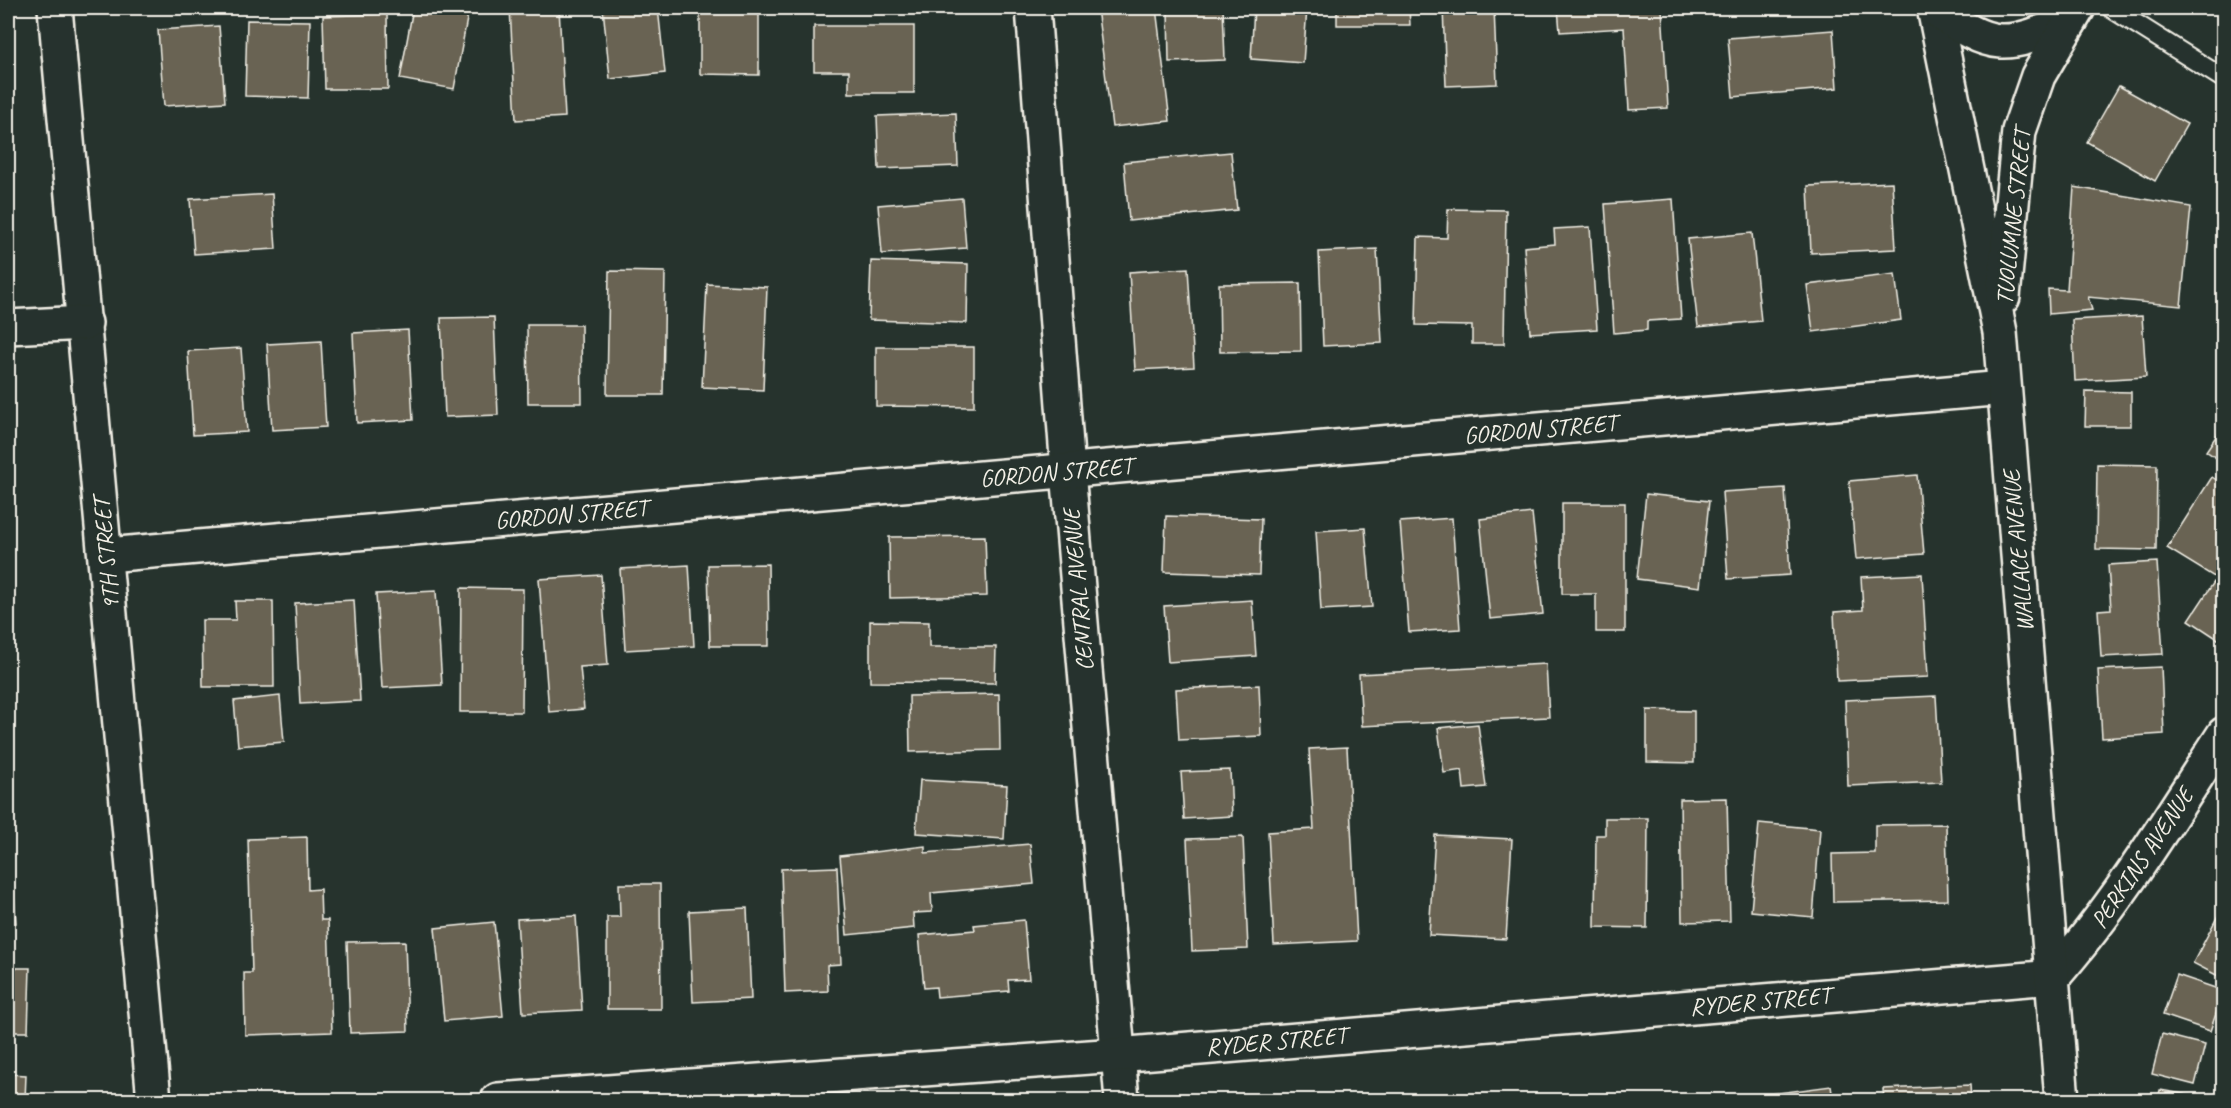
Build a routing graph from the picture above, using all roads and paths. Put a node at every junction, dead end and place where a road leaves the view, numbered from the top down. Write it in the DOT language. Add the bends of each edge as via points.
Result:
graph roads {
  1 [pos="55,8"];
  2 [pos="1033,8"];
  3 [pos="1934,8"];
  4 [pos="2111,8"];
  5 [pos="2074,14"];
  6 [pos="2223,79"];
  7 [pos="85,323"];
  8 [pos="8,327"];
  9 [pos="2000,332"];
  10 [pos="2004,388"];
  11 [pos="1068,471"];
  12 [pos="107,555"];
  13 [pos="2223,734"];
  14 [pos="2053,977"];
  15 [pos="1117,1055"];
  16 [pos="154,1101"];
  17 [pos="498,1101"];
  18 [pos="1122,1101"];
  19 [pos="2062,1101"];
  1 -- 7 [label="street, 9TH STREET"];
  2 -- 11 [label="street, CENTRAL AVENUE"];
  3 -- 5 [label="street" via="1965,30 1991,41 2025,40"];
  3 -- 9 [label="street, WALLACE AVENUE"];
  4 -- 6 [label="lane"];
  5 -- 9 [label="street, TUOLUMNE STREET" via="2038,76 2019,131"];
  7 -- 8 [label="street"];
  7 -- 12 [label="street, 9TH STREET"];
  9 -- 10 [label="street, WALLACE AVENUE"];
  10 -- 11 [label="street, GORDON STREET"];
  10 -- 14 [label="street, WALLACE AVENUE"];
  11 -- 12 [label="street, GORDON STREET"];
  11 -- 15 [label="street, CENTRAL AVENUE"];
  12 -- 16 [label="street, 9TH STREET"];
  13 -- 14 [label="street, PERKINS AVENUE" via="2154,843 2086,940"];
  14 -- 15 [label="street, RYDER STREET"];
  14 -- 19 [label="street, WALLACE AVENUE"];
  15 -- 17 [label="street, RYDER STREET"];
  15 -- 18 [label="street, CENTRAL AVENUE"];
}
